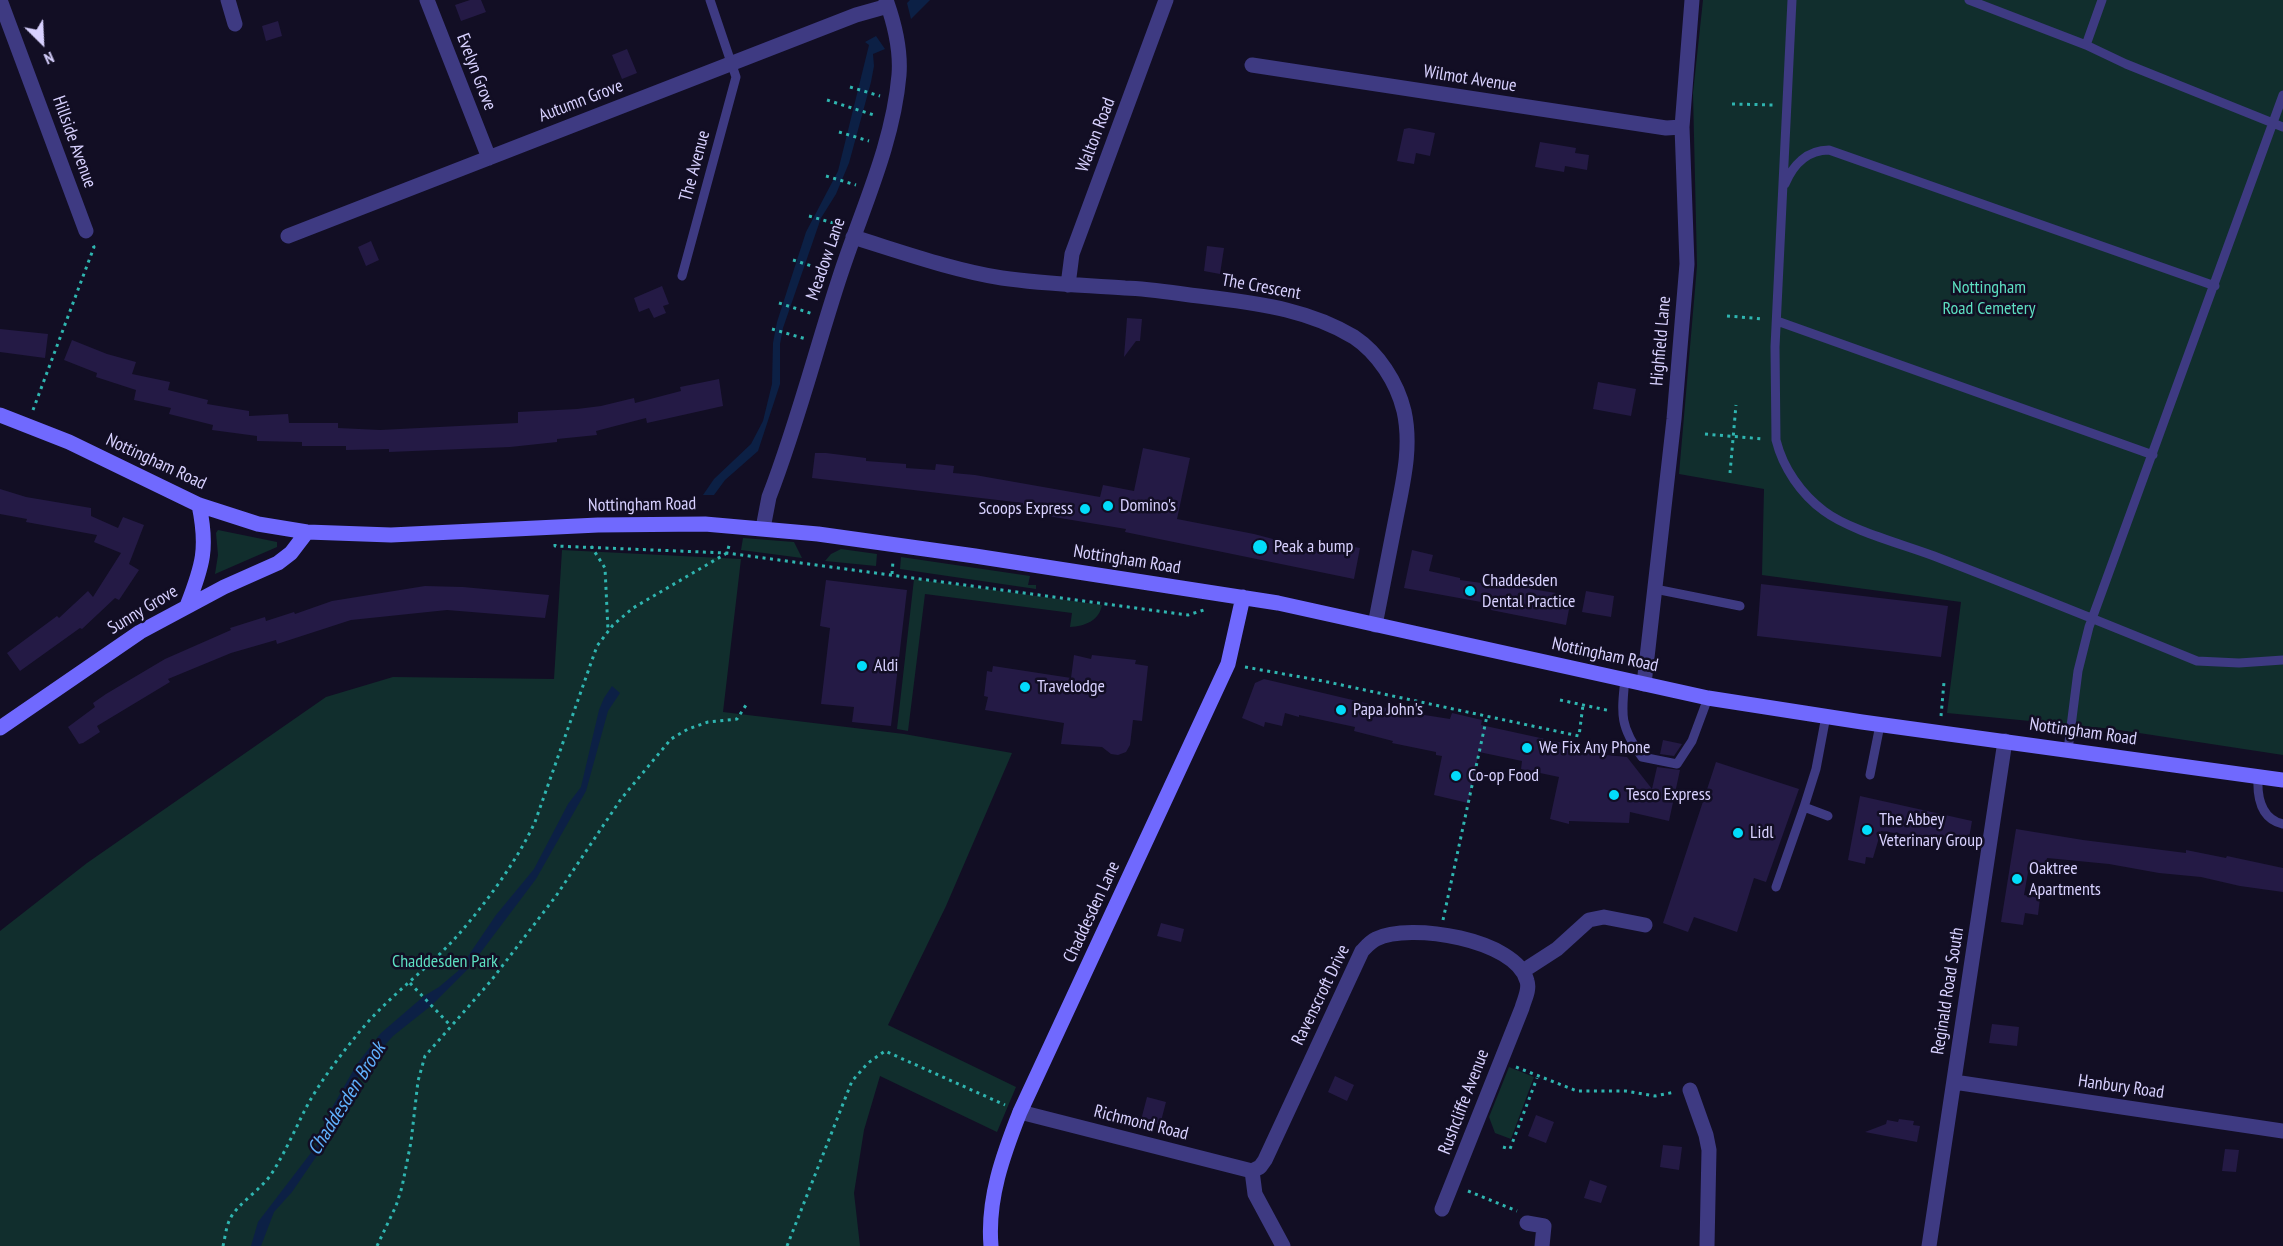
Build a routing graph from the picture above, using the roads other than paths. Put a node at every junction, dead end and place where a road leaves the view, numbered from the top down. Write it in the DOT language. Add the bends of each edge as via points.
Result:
graph roads {
  1 [pos="0,0"];
  2 [pos="228,0"];
  3 [pos="427,0"];
  4 [pos="710,0"];
  5 [pos="1166,0"];
  6 [pos="1692,0"];
  7 [pos="1792,0"];
  8 [pos="1969,0"];
  9 [pos="2102,0"];
  10 [pos="887,3"];
  11 [pos="235,24"];
  12 [pos="2086,45"];
  13 [pos="732,64"];
  14 [pos="1252,64"];
  15 [pos="2283,95"];
  16 [pos="2273,124"];
  17 [pos="1682,127"];
  18 [pos="2283,127"];
  19 [pos="489,158"];
  20 [pos="1783,189"];
  21 [pos="86,231"];
  22 [pos="288,237"];
  23 [pos="853,237"];
  24 [pos="682,276"];
  25 [pos="1068,285"];
  26 [pos="2215,285"];
  27 [pos="1777,321"];
  28 [pos="0,415"];
  29 [pos="2153,455"];
  30 [pos="199,505"];
  31 [pos="763,528"];
  32 [pos="307,532"];
  33 [pos="1655,589"];
  34 [pos="1243,597"];
  35 [pos="187,606"];
  36 [pos="1740,606"];
  37 [pos="2092,618"];
  38 [pos="1375,625"];
  39 [pos="2283,660"];
  40 [pos="1625,679"];
  41 [pos="1644,684"];
  42 [pos="1708,698"];
  43 [pos="1826,716"];
  44 [pos="1880,725"];
  45 [pos="0,728"];
  46 [pos="2005,741"];
  47 [pos="2067,750"];
  48 [pos="1870,775"];
  49 [pos="2258,777"];
  50 [pos="2283,780"];
  51 [pos="1804,807"];
  52 [pos="1828,816"];
  53 [pos="2283,824"];
  54 [pos="1776,887"];
  55 [pos="1645,925"];
  56 [pos="1523,970"];
  57 [pos="1954,1082"];
  58 [pos="1690,1090"];
  59 [pos="1020,1112"];
  60 [pos="2283,1131"];
  61 [pos="1252,1171"];
  62 [pos="1442,1209"];
  63 [pos="1527,1222"];
  64 [pos="991,1246"];
  65 [pos="1282,1246"];
  66 [pos="1542,1246"];
  67 [pos="1707,1246"];
  68 [pos="1929,1246"];
  1 -- 21 [label="street, Hillside Avenue"];
  2 -- 11 [label="street"];
  3 -- 19 [label="street, Evelyn Grove"];
  4 -- 13 [label="lane, The Avenue"];
  5 -- 25 [label="street, Walton Road" via="1072,254"];
  6 -- 17 [label="street, Highfield Lane"];
  7 -- 20 [label="lane"];
  8 -- 12 [label="lane"];
  9 -- 12 [label="lane"];
  10 -- 13 [label="street, Autumn Grove"];
  10 -- 23 [label="street, Meadow Lane" via="897,33 896,93 884,146"];
  12 -- 16 [label="lane"];
  13 -- 19 [label="street, Autumn Grove"];
  13 -- 24 [label="lane, The Avenue" via="736,77"];
  14 -- 17 [label="street, Wilmot Avenue" via="1607,120"];
  15 -- 16 [label="lane"];
  16 -- 18 [label="lane"];
  16 -- 26 [label="lane"];
  17 -- 33 [label="street, Highfield Lane" via="1688,264"];
  19 -- 22 [label="street, Autumn Grove"];
  20 -- 26 [label="lane" via="1804,157 1829,150"];
  20 -- 27 [label="lane"];
  23 -- 25 [label="street, The Crescent" via="986,275"];
  23 -- 31 [label="street, Meadow Lane" via="769,497"];
  25 -- 38 [label="street, The Crescent" via="1126,288 1294,311 1355,338 1376,357 1400,397 1408,442"];
  26 -- 29 [label="lane"];
  27 -- 29 [label="lane"];
  27 -- 37 [label="lane" via="1776,440 1790,473 1807,496 1836,519"];
  28 -- 30 [label="street, Nottingham Road" via="69,442"];
  29 -- 37 [label="lane"];
  30 -- 32 [label="street, Nottingham Road" via="258,524"];
  30 -- 35 [label="street" via="204,556"];
  31 -- 32 [label="street, Nottingham Road" via="648,523 391,535"];
  31 -- 34 [label="street, Nottingham Road" via="905,545"];
  32 -- 35 [label="street, Sunny Grove" via="291,553 278,562"];
  33 -- 36 [label="lane"];
  33 -- 41 [label="street, Highfield Lane"];
  34 -- 38 [label="street, Nottingham Road"];
  34 -- 59 [label="street, Chaddesden Lane" via="1228,664"];
  35 -- 45 [label="street, Sunny Grove" via="140,632"];
  37 -- 39 [label="lane" via="2197,661"];
  37 -- 47 [label="lane" via="2078,671"];
  38 -- 40 [label="street, Nottingham Road"];
  40 -- 41 [label="street, Nottingham Road"];
  40 -- 42 [label="lane" via="1621,713 1629,739 1642,757 1677,764 1692,741"];
  41 -- 42 [label="street, Nottingham Road"];
  42 -- 43 [label="street, Nottingham Road"];
  43 -- 44 [label="street, Nottingham Road"];
  43 -- 51 [label="lane"];
  44 -- 46 [label="street, Nottingham Road"];
  44 -- 48 [label="lane"];
  46 -- 47 [label="street, Nottingham Road"];
  46 -- 57 [label="street, Reginald Road South"];
  47 -- 49 [label="street, Nottingham Road"];
  49 -- 50 [label="street, Nottingham Road"];
  49 -- 53 [label="lane" via="2259,796 2268,818"];
  51 -- 52 [label="lane"];
  51 -- 54 [label="lane"];
  55 -- 56 [label="street" via="1614,918 1589,920 1557,949"];
  56 -- 61 [label="street, Ravenscroft Drive" via="1492,948 1463,939 1396,934 1376,939 1366,947 1265,1160"];
  56 -- 62 [label="street, Rushcliffe Avenue" via="1528,989 1522,1008"];
  57 -- 60 [label="street, Hanbury Road"];
  57 -- 68 [label="street, Reginald Road South"];
  58 -- 67 [label="street" via="1709,1150"];
  59 -- 61 [label="street, Richmond Road"];
  59 -- 64 [label="street, Chaddesden Lane" via="994,1189"];
  61 -- 65 [label="street" via="1255,1194"];
  63 -- 66 [label="street" via="1544,1226"];
}
